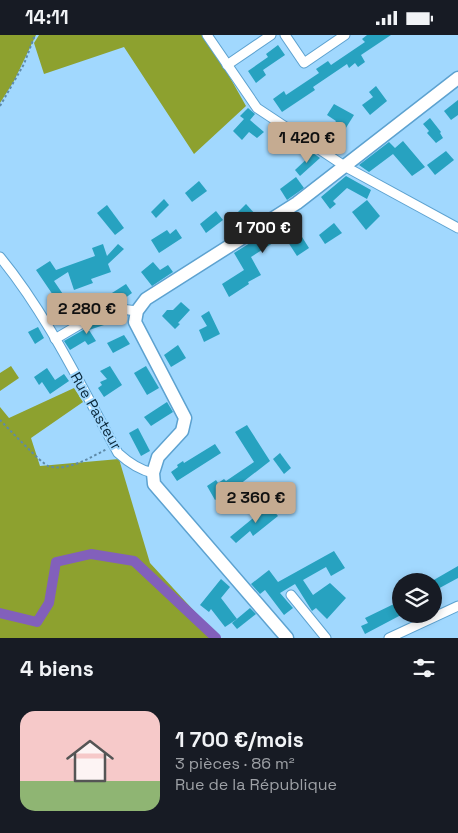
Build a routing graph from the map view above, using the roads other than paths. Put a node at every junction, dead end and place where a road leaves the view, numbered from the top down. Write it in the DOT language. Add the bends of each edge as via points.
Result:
graph roads {
  1 [pos="207,35"];
  2 [pos="271,35"];
  3 [pos="286,35"];
  4 [pos="345,35"];
  5 [pos="227,65"];
  6 [pos="458,78"];
  7 [pos="346,167"];
  8 [pos="458,227"];
  9 [pos="0,257"];
  10 [pos="136,311"];
  11 [pos="55,339"];
  12 [pos="152,473"];
  13 [pos="291,595"];
  14 [pos="458,605"];
  15 [pos="287,638"];
  16 [pos="326,638"];
  17 [pos="389,638"];
  1 -- 5 [label="street"];
  2 -- 5 [label="street"];
  3 -- 4 [label="street" via="304,63"];
  5 -- 7 [label="street" via="257,108"];
  6 -- 7 [label="street"];
  7 -- 8 [label="street"];
  7 -- 10 [label="street" via="291,207 146,299"];
  9 -- 11 [label="street, Rue Pasteur"];
  10 -- 11 [label="street" via="121,309 89,319"];
  10 -- 12 [label="street" via="135,322 185,418 182,431 158,457"];
  11 -- 12 [label="street, Rue Pasteur" via="118,453 129,463"];
  12 -- 15 [label="street" via="154,484 162,495"];
  13 -- 16 [label="street"];
  14 -- 17 [label="street"];
}
